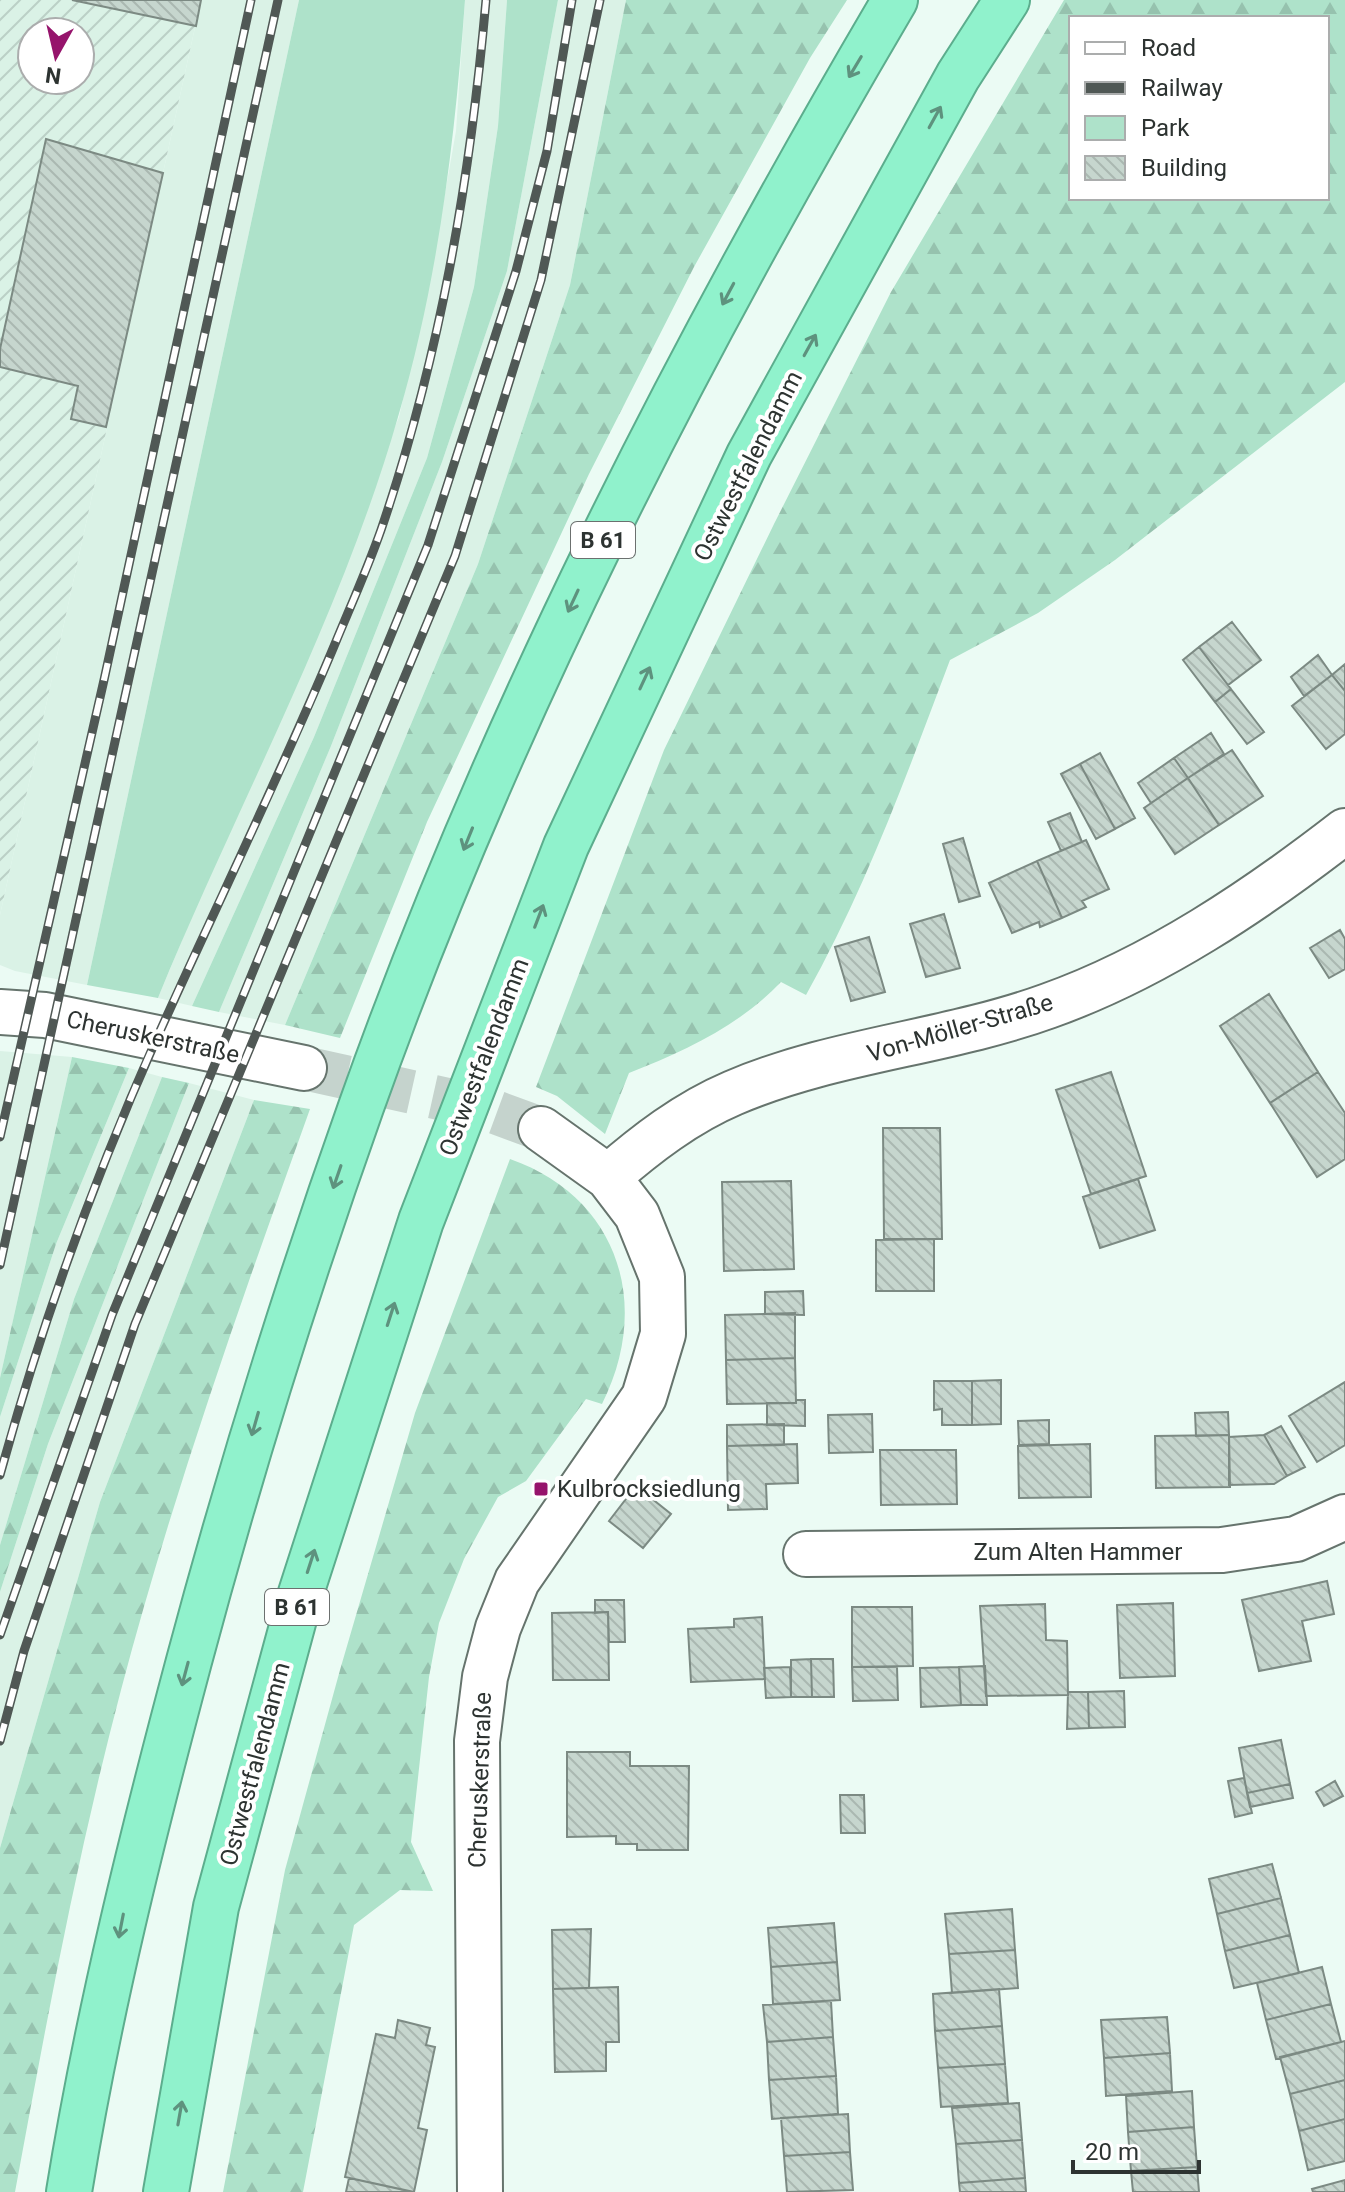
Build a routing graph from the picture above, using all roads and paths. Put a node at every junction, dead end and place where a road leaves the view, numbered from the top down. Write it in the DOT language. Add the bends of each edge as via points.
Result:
graph roads {
  1 [pos="895,0"];
  2 [pos="1007,0"];
  3 [pos="1345,831"];
  4 [pos="0,1012"];
  5 [pos="304,1068"];
  6 [pos="541,1129"];
  7 [pos="608,1177"];
  8 [pos="1345,1517"];
  9 [pos="806,1554"];
  10 [pos="70,2182"];
  11 [pos="166,2191"];
  12 [pos="480,2192"];
  1 -- 10 [label="highway, B 61, one-way" via="779,196 575,597 483,801 362,1103 272,1366 216,1561 131,1879"];
  11 -- 2 [label="highway, Ostwestfalendamm / B 61, one-way" via="216,1907 236,1832 301,1593 437,1180 566,846 749,455 958,76"];
  3 -- 7 [label="street, Von-Möller-Straße" via="1236,910 1135,966 967,1032 803,1069 732,1093 671,1126"];
  4 -- 5 [label="street, Cheruskerstraße" via="45,1015"];
  6 -- 7 [label="street, Cheruskerstraße"];
  7 -- 12 [label="street, Cheruskerstraße" via="637,1215 662,1277 663,1334 644,1397 517,1581 485,1677 477,1755"];
  8 -- 9 [label="street, Zum Alten Hammer" via="1296,1539 1222,1550"];
}
